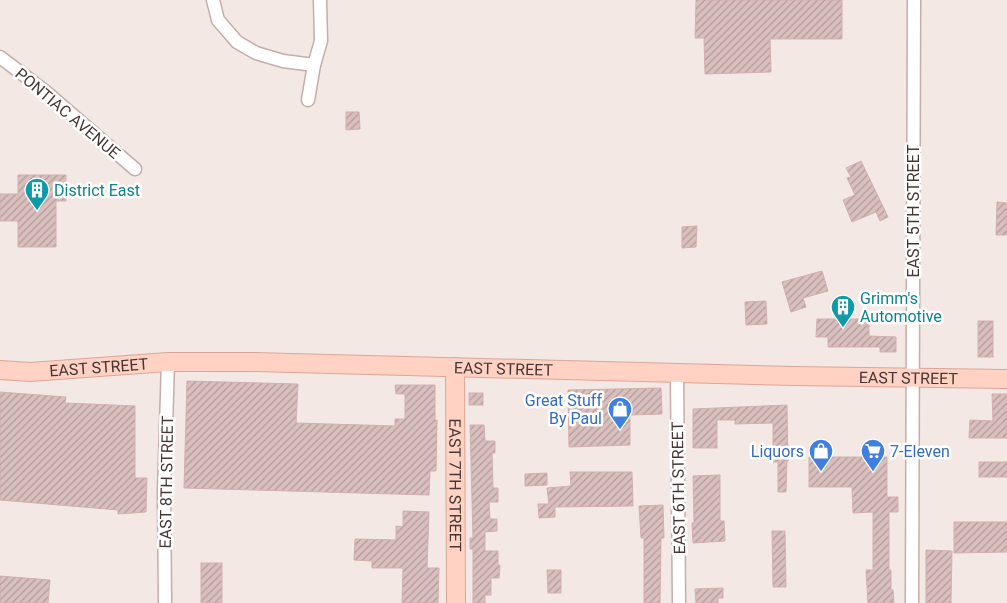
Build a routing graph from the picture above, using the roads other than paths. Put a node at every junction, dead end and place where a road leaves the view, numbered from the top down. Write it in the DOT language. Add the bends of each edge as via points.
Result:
graph roads {
  1 [pos="214,0"];
  2 [pos="320,0"];
  3 [pos="914,0"];
  4 [pos="0,58"];
  5 [pos="314,65"];
  6 [pos="308,100"];
  7 [pos="135,170"];
  8 [pos="168,362"];
  9 [pos="455,367"];
  10 [pos="0,370"];
  11 [pos="677,373"];
  12 [pos="912,378"];
  13 [pos="1007,379"];
  14 [pos="165,603"];
  15 [pos="456,603"];
  16 [pos="679,603"];
  17 [pos="912,603"];
  1 -- 5 [label="street" via="218,20 237,42 256,53"];
  2 -- 5 [label="street" via="321,40"];
  3 -- 12 [label="street, EAST 5TH STREET"];
  4 -- 7 [label="street, PONTIAC AVENUE" via="46,92"];
  5 -- 6 [label="street"];
  8 -- 9 [label="main road, EAST STREET"];
  8 -- 10 [label="main road, EAST STREET" via="30,372"];
  8 -- 14 [label="street, EAST 8TH STREET"];
  9 -- 11 [label="main road, EAST STREET"];
  9 -- 15 [label="main road, EAST 7TH STREET"];
  11 -- 12 [label="main road, EAST STREET"];
  11 -- 16 [label="street, EAST 6TH STREET"];
  12 -- 13 [label="main road, EAST STREET"];
  12 -- 17 [label="street, EAST 5TH STREET"];
}
